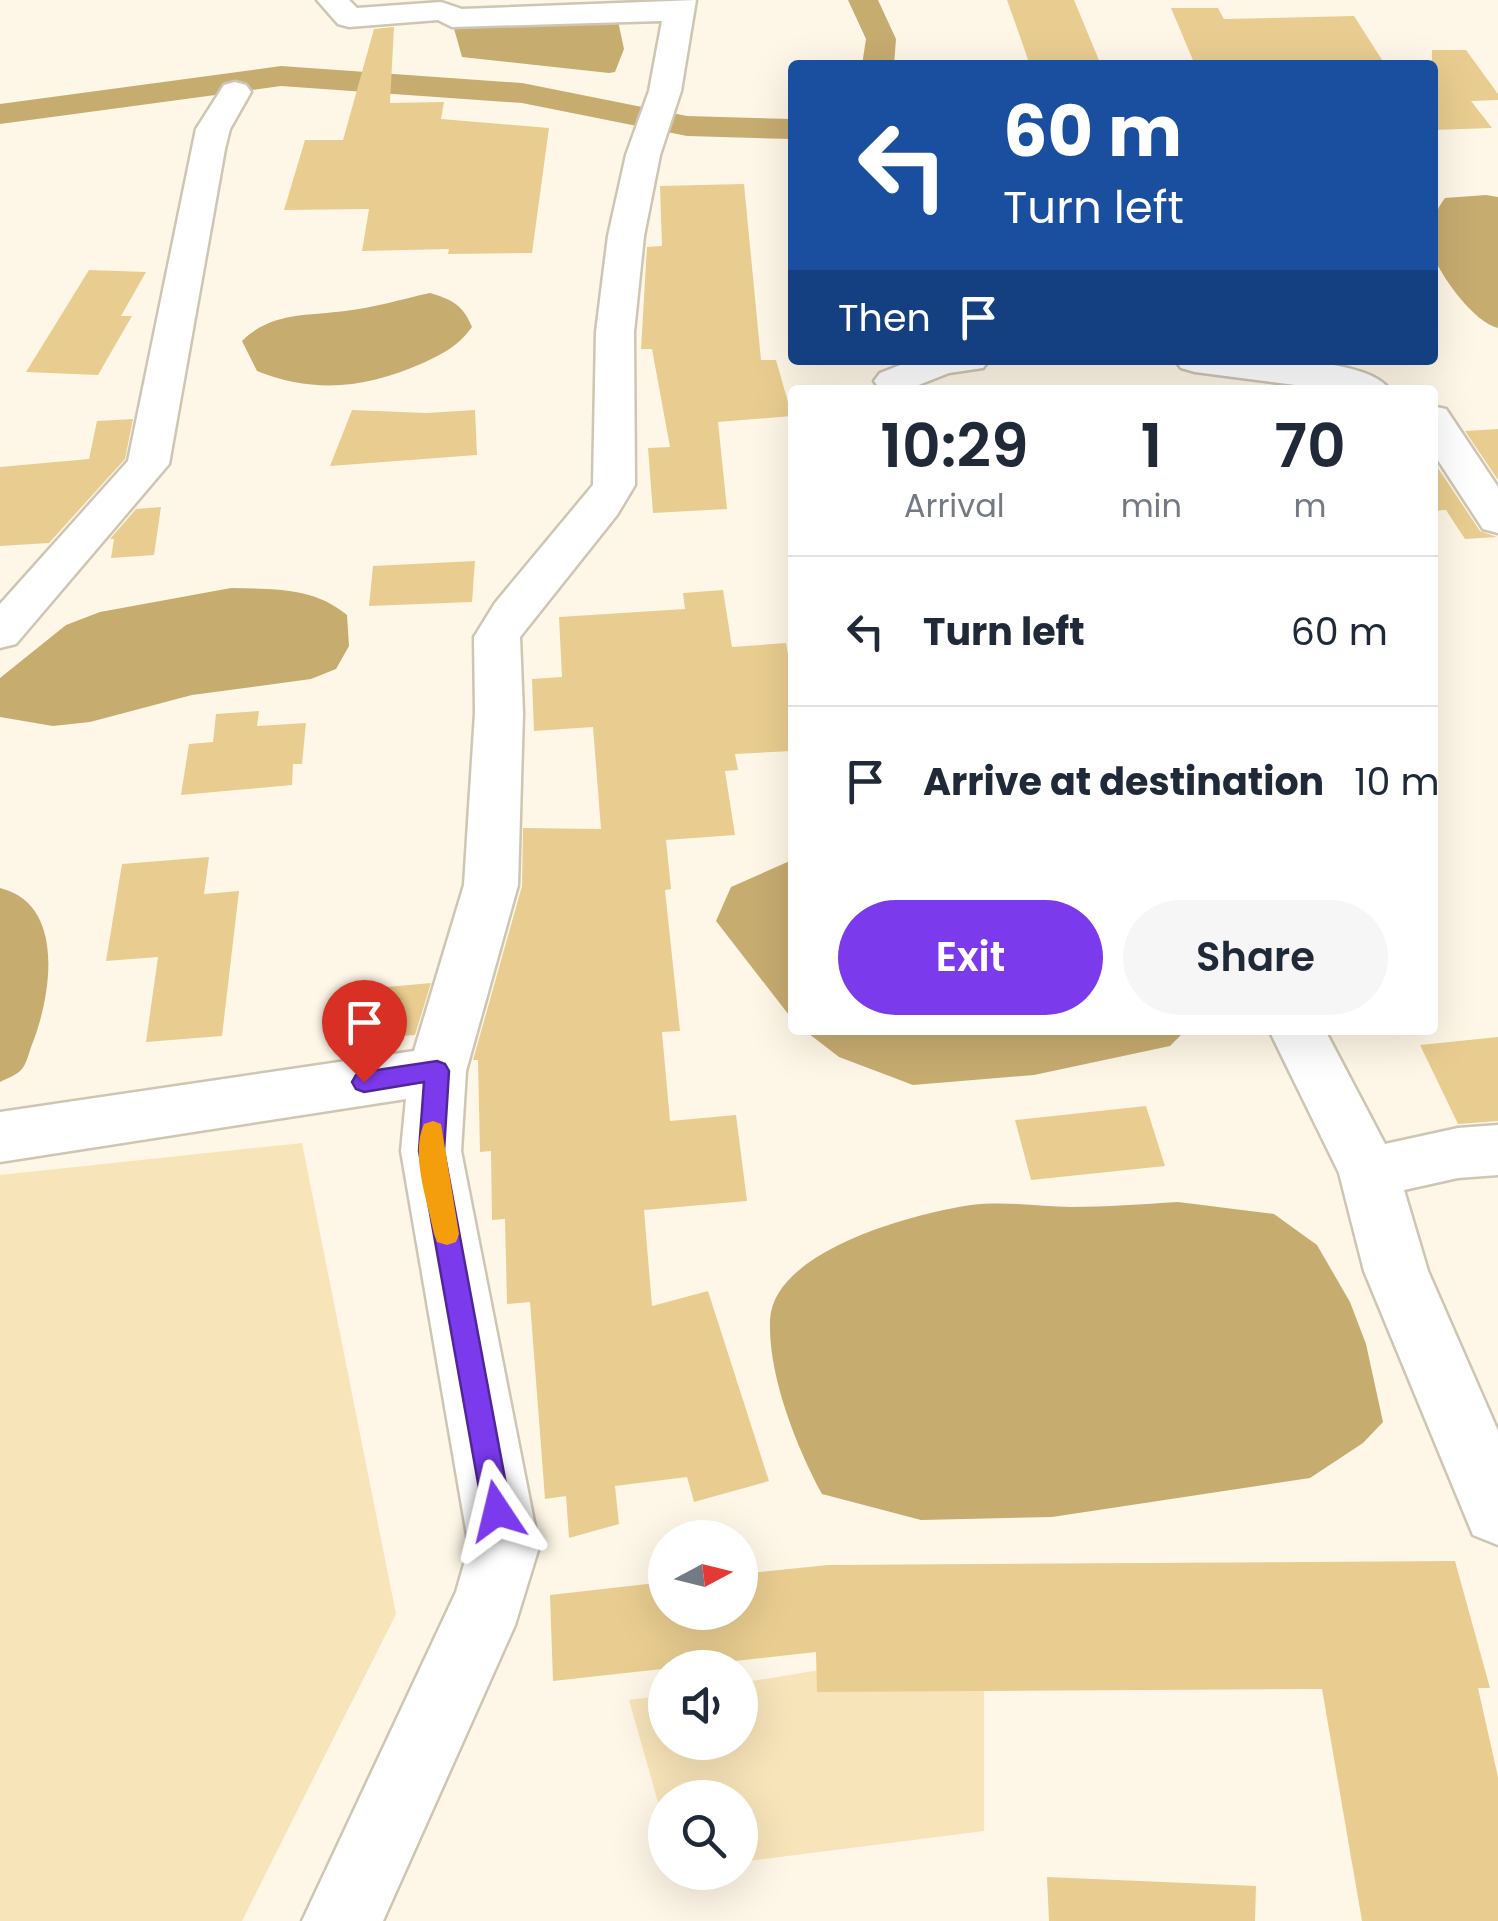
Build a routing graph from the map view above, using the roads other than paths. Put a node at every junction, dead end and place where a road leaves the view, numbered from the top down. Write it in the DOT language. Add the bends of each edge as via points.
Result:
graph roads {
  1 [pos="332,0"];
  2 [pos="680,5"];
  3 [pos="235,92"];
  4 [pos="935,365"];
  5 [pos="1234,365"];
  6 [pos="894,381"];
  7 [pos="1357,385"];
  8 [pos="1438,427"];
  9 [pos="1498,520"];
  10 [pos="0,633"];
  11 [pos="1300,1035"];
  12 [pos="437,1071"];
  13 [pos="0,1136"];
  14 [pos="1498,1150"];
  15 [pos="1369,1172"];
  16 [pos="1498,1511"];
  17 [pos="342,1921"];
  1 -- 2 [label="street" via="348,18"];
  2 -- 12 [label="street" via="626,236 615,332 614,484 497,638 491,884"];
  3 -- 10 [label="street" via="208,149 148,464"];
  4 -- 6 [label="street"];
  5 -- 7 [label="street"];
  8 -- 9 [label="street"];
  11 -- 15 [label="street"];
  12 -- 13 [label="street"];
  12 -- 17 [label="street" via="431,1151 504,1547 490,1600"];
  14 -- 15 [label="street"];
  15 -- 16 [label="street" via="1396,1270"];
}
